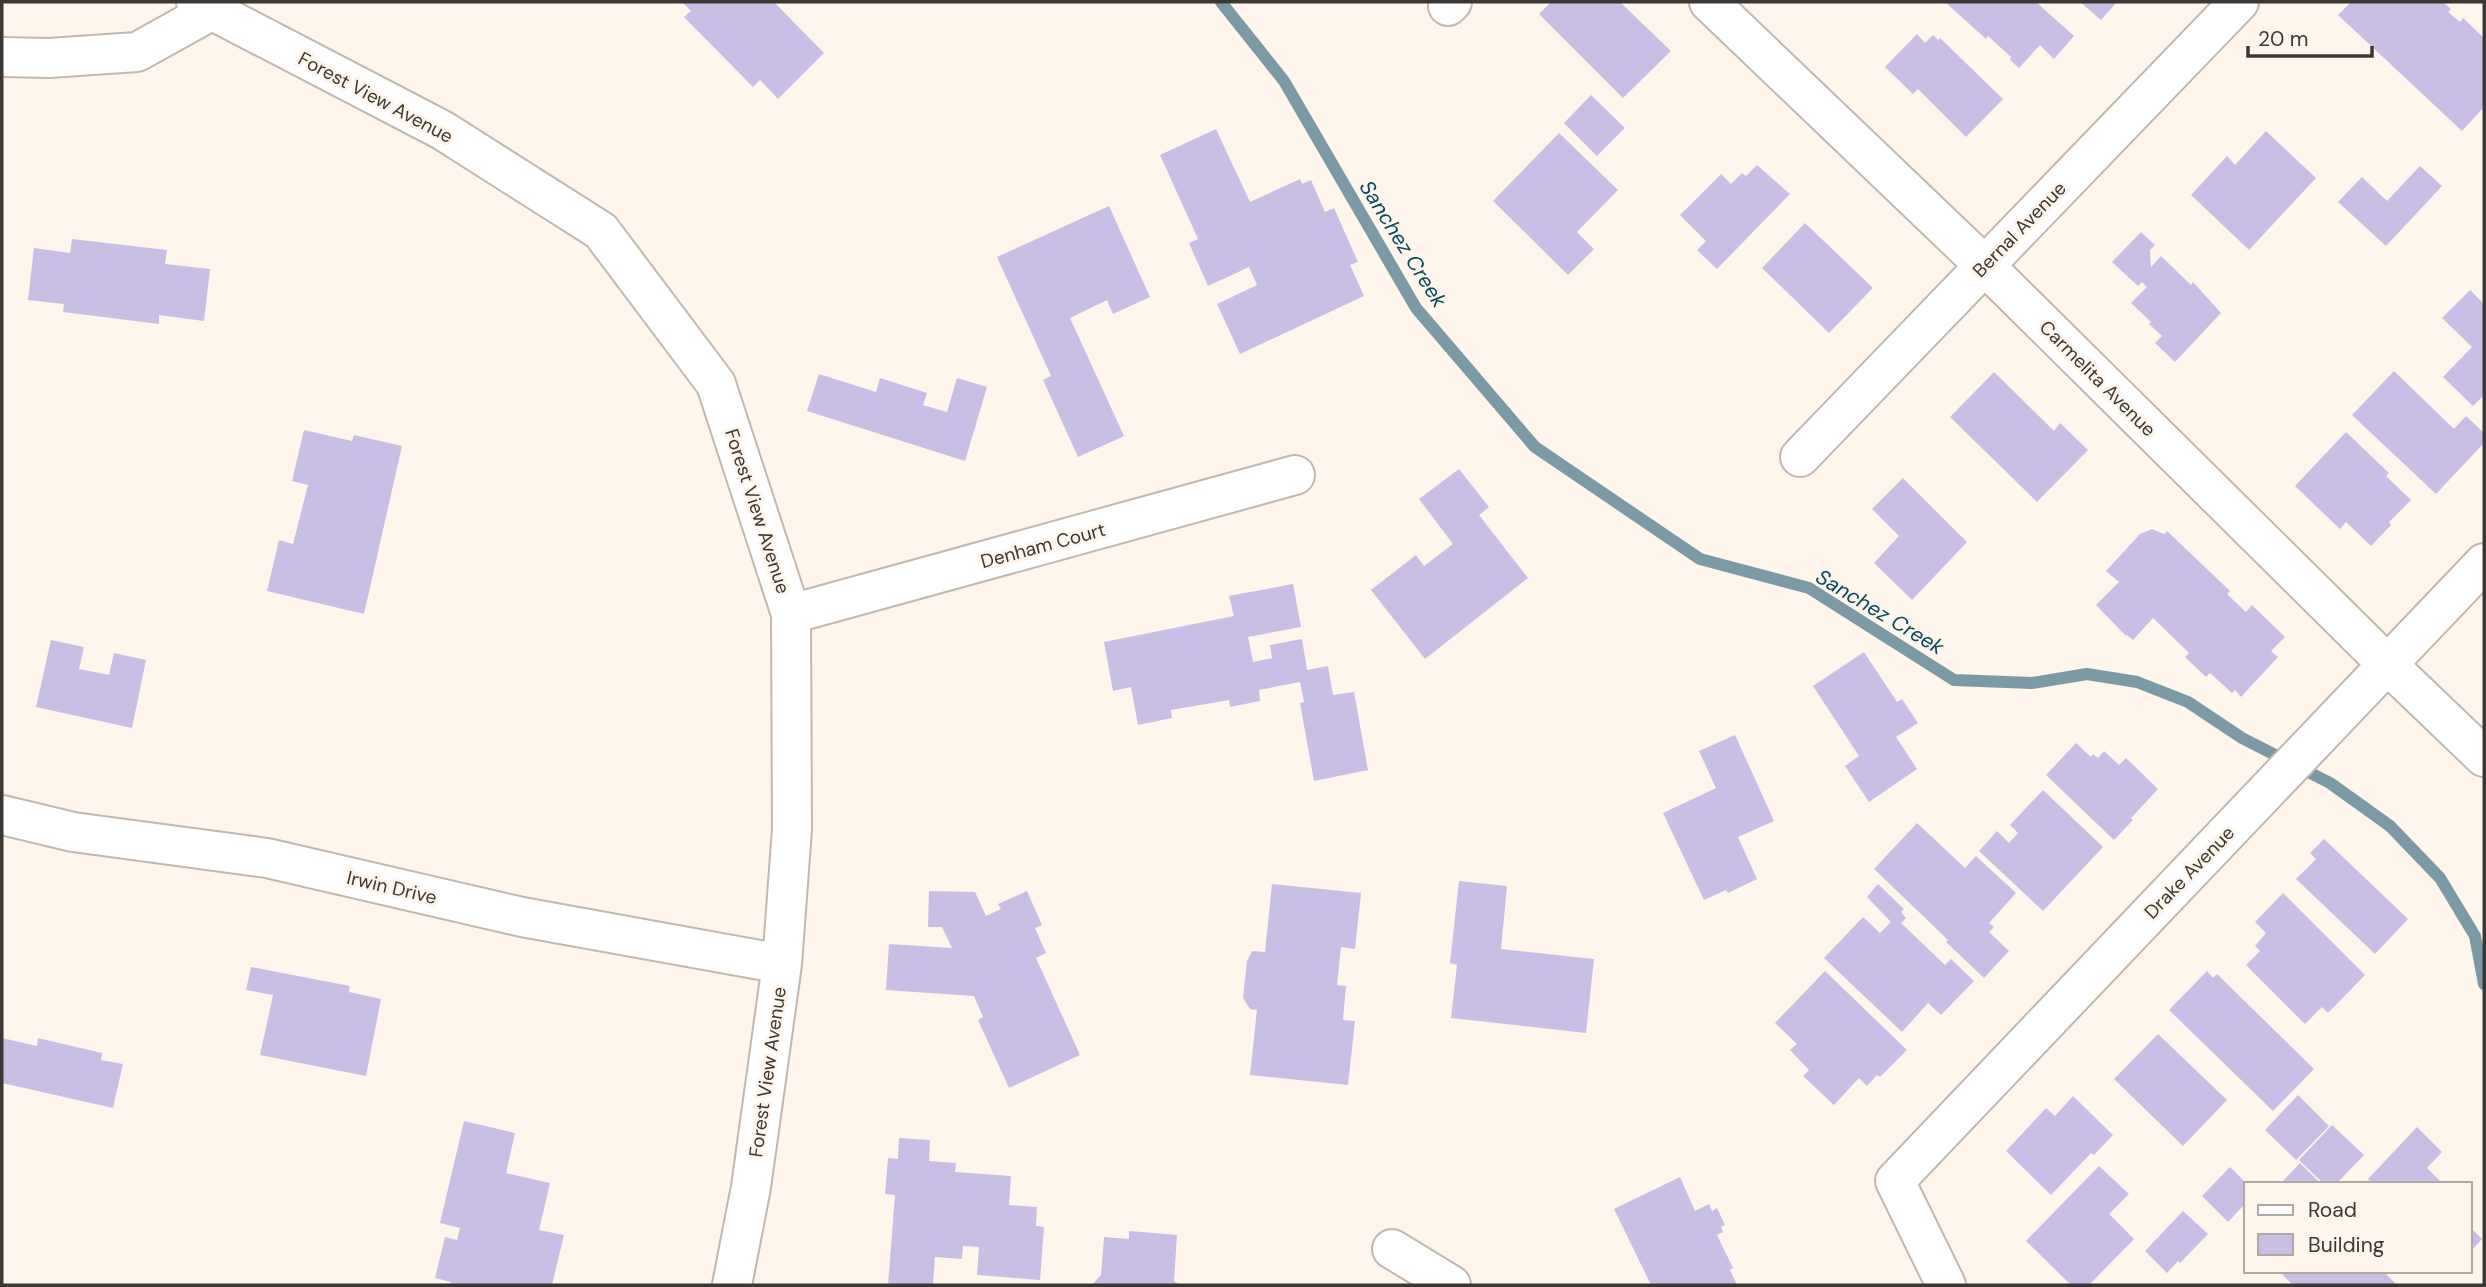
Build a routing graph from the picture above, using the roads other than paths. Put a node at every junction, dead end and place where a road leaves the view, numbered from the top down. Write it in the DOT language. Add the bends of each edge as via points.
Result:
graph roads {
  1 [pos="1709,2"];
  2 [pos="2239,2"];
  3 [pos="207,5"];
  4 [pos="2,57"];
  5 [pos="1984,265"];
  6 [pos="1800,457"];
  7 [pos="1296,475"];
  8 [pos="2484,563"];
  9 [pos="791,614"];
  10 [pos="2387,664"];
  11 [pos="2484,757"];
  12 [pos="2,815"];
  13 [pos="782,964"];
  14 [pos="1392,1249"];
  15 [pos="732,1285"];
  16 [pos="1451,1285"];
  17 [pos="1945,1285"];
  1 -- 5 [label="street, Carmelita Avenue"];
  2 -- 5 [label="street, Bernal Avenue"];
  3 -- 4 [label="street" via="137,52"];
  3 -- 9 [label="street, Forest View Avenue" via="442,130 601,231 716,384"];
  5 -- 6 [label="street, Bernal Avenue"];
  5 -- 10 [label="street, Carmelita Avenue"];
  7 -- 9 [label="street, Denham Court"];
  8 -- 10 [label="street, Drake Avenue"];
  9 -- 13 [label="street, Forest View Avenue" via="792,829"];
  10 -- 11 [label="street, Carmelita Avenue"];
  10 -- 17 [label="street, Drake Avenue" via="1895,1181"];
  12 -- 13 [label="street, Irwin Drive" via="73,831 267,858 522,917"];
  13 -- 15 [label="street, Forest View Avenue" via="751,1187"];
  14 -- 16 [label="street"];
}
